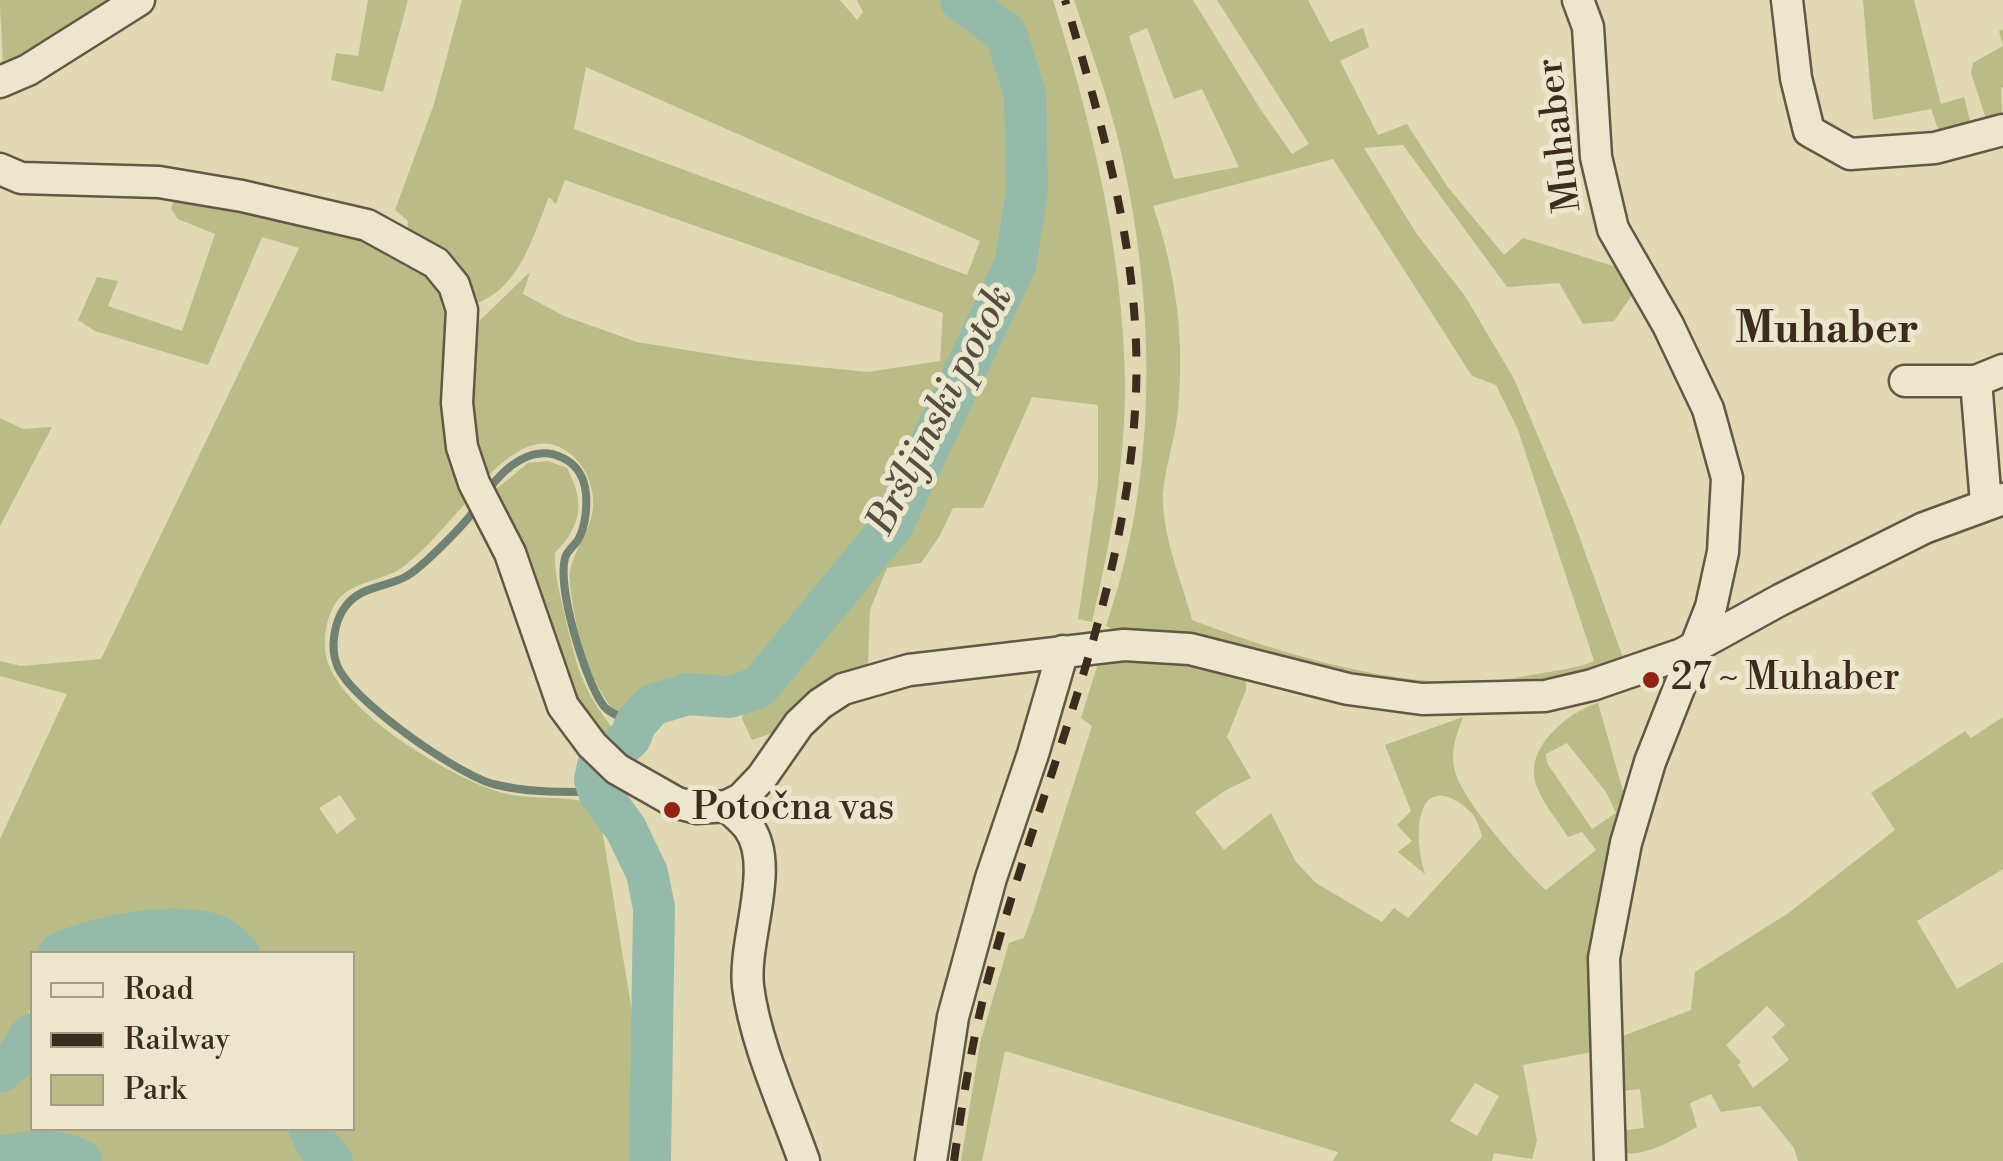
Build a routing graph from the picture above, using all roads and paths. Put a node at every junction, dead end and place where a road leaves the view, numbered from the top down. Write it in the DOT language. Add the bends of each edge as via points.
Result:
graph roads {
  1 [pos="139,0"];
  2 [pos="1578,0"];
  3 [pos="1787,0"];
  4 [pos="0,82"];
  5 [pos="2003,130"];
  6 [pos="0,169"];
  7 [pos="1989,376"];
  8 [pos="1905,380"];
  9 [pos="1994,501"];
  10 [pos="1692,650"];
  11 [pos="1063,651"];
  12 [pos="727,806"];
  13 [pos="804,1161"];
  14 [pos="931,1161"];
  15 [pos="1610,1161"];
  1 -- 4 [label="street"];
  2 -- 10 [label="street, Muhaber" via="1588,27 1596,158 1613,229 1708,409 1727,478 1724,552"];
  3 -- 5 [label="street" via="1809,131 1850,154 1935,148"];
  6 -- 12 [label="street" via="21,178 160,182 242,196 367,225 436,263 454,285 462,310 462,447 510,553 563,706 618,769 676,803"];
  7 -- 8 [label="street"];
  7 -- 9 [label="street"];
  9 -- 10 [label="street" via="1908,536"];
  10 -- 11 [label="street" via="1544,696 1422,699 1348,689 1190,648"];
  10 -- 15 [label="street, Muhaber" via="1626,843 1604,958"];
  11 -- 12 [label="street" via="909,670 843,690 799,724 762,777"];
  11 -- 14 [label="street" via="953,1017"];
  12 -- 13 [label="street" via="750,830 761,860 748,985"];
}
